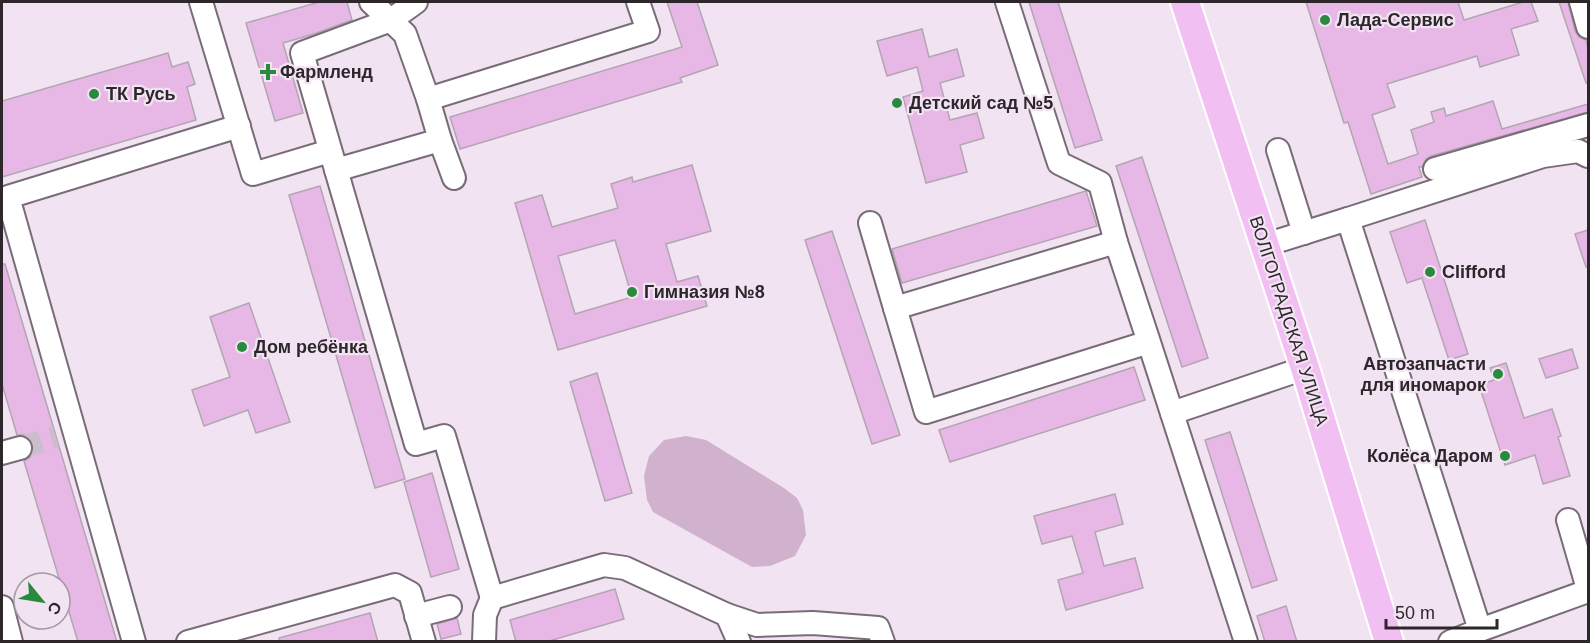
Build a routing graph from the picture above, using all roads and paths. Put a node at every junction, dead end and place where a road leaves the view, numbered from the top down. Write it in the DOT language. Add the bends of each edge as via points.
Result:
graph roads {
  1 [pos="201,2"];
  2 [pos="371,2"];
  3 [pos="416,2"];
  4 [pos="638,2"];
  5 [pos="1007,2"];
  6 [pos="1185,2"];
  7 [pos="1581,2"];
  8 [pos="391,20"];
  9 [pos="1588,27"];
  10 [pos="429,99"];
  11 [pos="1588,125"];
  12 [pos="239,126"];
  13 [pos="440,140"];
  14 [pos="1278,150"];
  15 [pos="1588,156"];
  16 [pos="333,160"];
  17 [pos="1435,169"];
  18 [pos="454,178"];
  19 [pos="1348,219"];
  20 [pos="870,223"];
  21 [pos="1304,233"];
  22 [pos="1116,242"];
  23 [pos="1265,245"];
  24 [pos="895,308"];
  25 [pos="1149,342"];
  26 [pos="1305,368"];
  27 [pos="1172,413"];
  28 [pos="1568,520"];
  29 [pos="1588,590"];
  30 [pos="492,598"];
  31 [pos="2,607"];
  32 [pos="450,607"];
  33 [pos="727,615"];
  34 [pos="416,616"];
  35 [pos="1480,630"];
  36 [pos="11,642"];
  37 [pos="134,642"];
  38 [pos="188,642"];
  39 [pos="424,642"];
  40 [pos="484,642"];
  41 [pos="739,642"];
  42 [pos="883,642"];
  43 [pos="1246,642"];
  44 [pos="1389,642"];
  45 [pos="1450,642"];
  1 -- 12 [label="street"];
  2 -- 8 [label="street"];
  3 -- 8 [label="street"];
  4 -- 10 [label="street" via="648,31"];
  5 -- 22 [label="street" via="1059,162 1100,183"];
  6 -- 23 [label="main road, ВОЛГОГРАДСКАЯ УЛИЦА"];
  7 -- 9 [label="street"];
  8 -- 10 [label="street" via="405,34"];
  8 -- 16 [label="street" via="302,53"];
  10 -- 13 [label="street"];
  11 -- 17 [label="street"];
  12 -- 16 [label="street" via="253,174"];
  12 -- 37 [label="street" via="9,197 65,434"];
  13 -- 16 [label="street"];
  13 -- 18 [label="street"];
  14 -- 21 [label="street"];
  15 -- 19 [label="street" via="1578,151 1543,156"];
  16 -- 30 [label="street" via="416,444 444,436"];
  19 -- 21 [label="street"];
  19 -- 35 [label="street"];
  20 -- 24 [label="street"];
  21 -- 23 [label="street"];
  22 -- 24 [label="street"];
  22 -- 25 [label="street"];
  23 -- 26 [label="main road, ВОЛГОГРАДСКАЯ УЛИЦА"];
  24 -- 25 [label="street" via="926,412"];
  25 -- 27 [label="street"];
  26 -- 27 [label="street"];
  26 -- 44 [label="main road, ВОЛГОГРАДСКАЯ УЛИЦА"];
  27 -- 43 [label="street"];
  28 -- 29 [label="street"];
  29 -- 35 [label="street"];
  30 -- 33 [label="street" via="604,565 625,568"];
  30 -- 40 [label="street" via="485,615"];
  31 -- 36 [label="street"];
  32 -- 34 [label="street"];
  33 -- 41 [label="street"];
  33 -- 42 [label="street" via="757,625 813,623 878,628"];
  34 -- 38 [label="street" via="410,593 394,585"];
  34 -- 39 [label="street"];
  35 -- 45 [label="street"];
}
